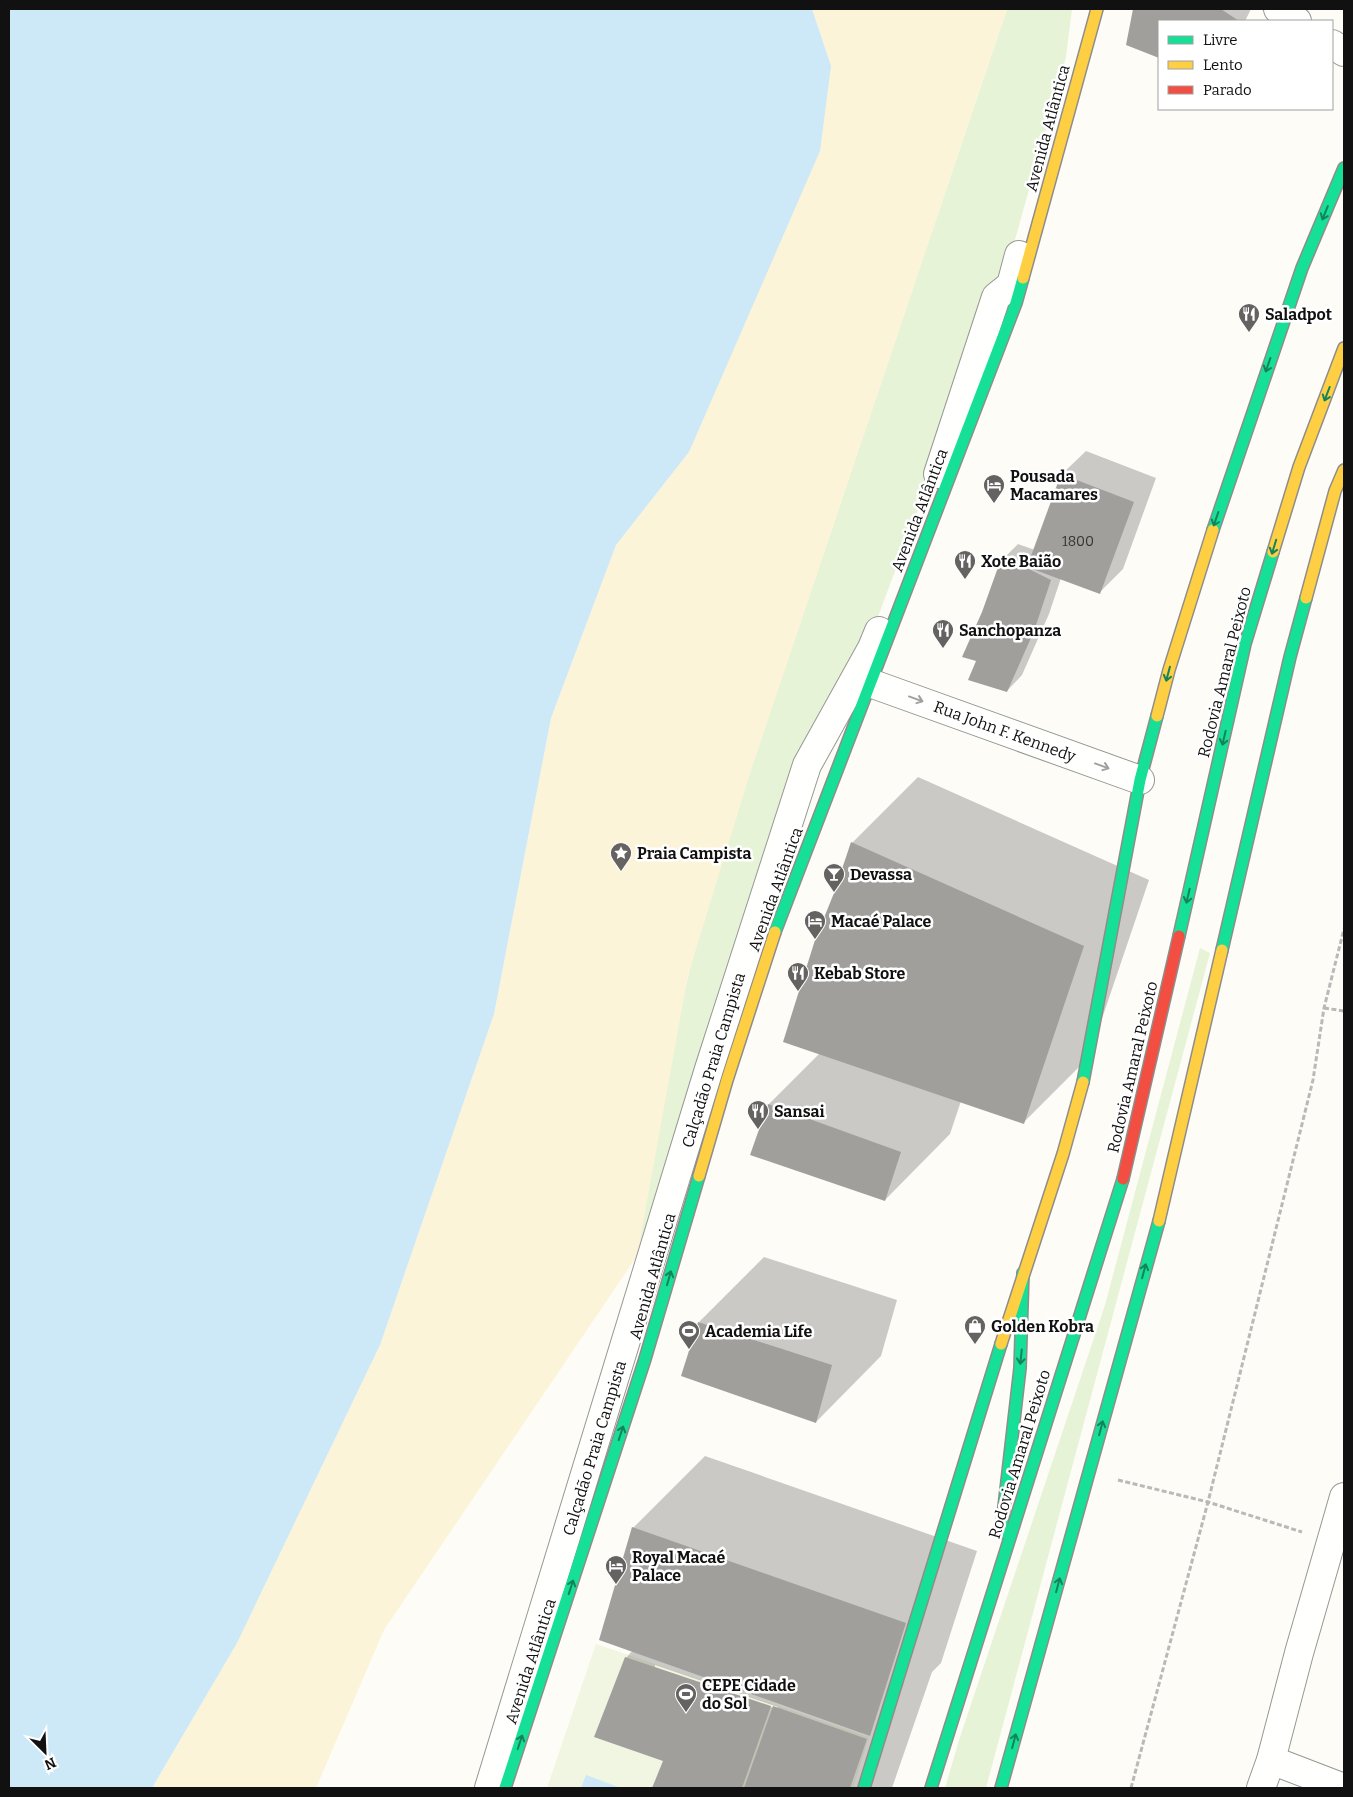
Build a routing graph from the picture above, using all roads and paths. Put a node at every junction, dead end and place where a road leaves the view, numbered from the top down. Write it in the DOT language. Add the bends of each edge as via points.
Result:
graph roads {
  1 [pos="1084,9"];
  2 [pos="1097,9"];
  3 [pos="1278,9"];
  4 [pos="1295,20"];
  5 [pos="1333,45"];
  6 [pos="1344,52"];
  7 [pos="1344,168"];
  8 [pos="1344,348"];
  9 [pos="1344,470"];
  10 [pos="870,683"];
  11 [pos="1140,780"];
  12 [pos="1344,929"];
  13 [pos="1324,1008"];
  14 [pos="1344,1011"];
  15 [pos="1023,1273"];
  16 [pos="1089,1472"];
  17 [pos="1344,1497"];
  18 [pos="1208,1502"];
  19 [pos="1330,1540"];
  20 [pos="1000,1569"];
  21 [pos="1271,1760"];
  22 [pos="490,1788"];
  23 [pos="505,1788"];
  24 [pos="864,1788"];
  25 [pos="931,1788"];
  26 [pos="1001,1788"];
  27 [pos="1131,1788"];
  28 [pos="1261,1788"];
  29 [pos="1344,1788"];
  1 -- 22 [label="street, Calçadão Praia Campista" via="1011,285 996,297 906,569 872,648 807,764 709,1069"];
  2 -- 10 [label="main road, Avenida Atlântica" via="1016,303"];
  3 -- 4 [label="street"];
  5 -- 6 [label="street"];
  7 -- 11 [label="main road, one-way" via="1302,268 1201,564"];
  8 -- 20 [label="main road, Rodovia Amaral Peixoto, one-way" via="1299,467 1245,644 1125,1173"];
  16 -- 9 [label="main road, one-way" via="1166,1195 1290,656"];
  10 -- 11 [label="street, Rua John F. Kennedy, one-way"];
  23 -- 10 [label="main road, Avenida Atlântica, one-way" via="645,1359 727,1080 778,924"];
  11 -- 15 [label="main road" via="1086,1071 1063,1154"];
  12 -- 13 [label="path"];
  13 -- 14 [label="path"];
  13 -- 18 [label="path" via="1313,1080"];
  15 -- 20 [label="main road, one-way" via="1023,1342 1003,1499"];
  15 -- 24 [label="main road"];
  16 -- 18 [label="path"];
  26 -- 16 [label="main road, one-way"];
  17 -- 19 [label="street"];
  18 -- 19 [label="path"];
  18 -- 27 [label="path"];
  19 -- 21 [label="street"];
  20 -- 25 [label="main road, Rodovia Amaral Peixoto"];
  21 -- 28 [label="street"];
  21 -- 29 [label="street"];
}
